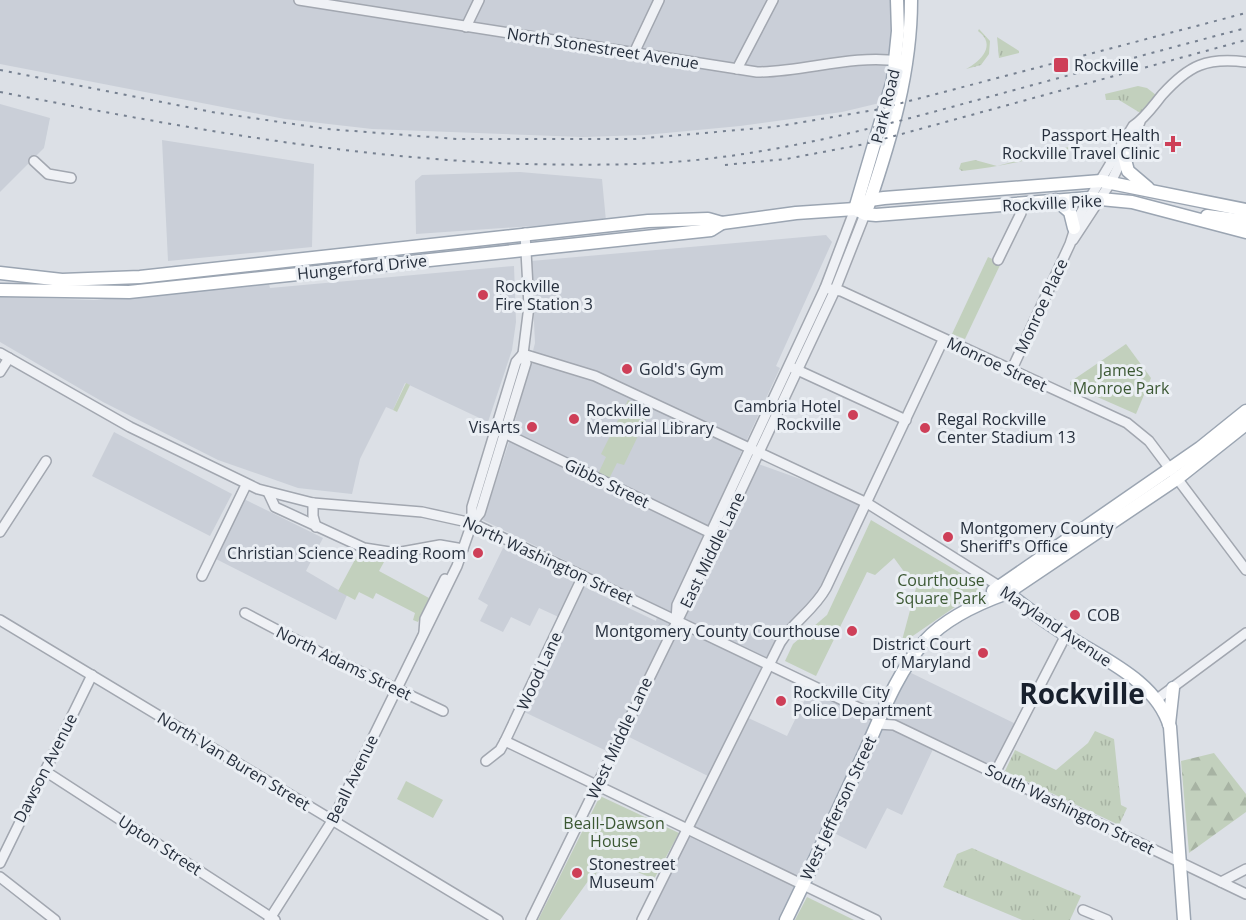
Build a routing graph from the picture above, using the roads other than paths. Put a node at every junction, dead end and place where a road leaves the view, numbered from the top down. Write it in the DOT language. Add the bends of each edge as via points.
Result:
graph roads {
  1 [pos="299,0"];
  2 [pos="479,0"];
  3 [pos="659,0"];
  4 [pos="773,0"];
  5 [pos="897,0"];
  6 [pos="911,0"];
  7 [pos="466,27"];
  8 [pos="634,53"];
  9 [pos="902,62"];
  10 [pos="1246,62"];
  11 [pos="737,69"];
  12 [pos="1140,122"];
  13 [pos="1124,156"];
  14 [pos="34,161"];
  15 [pos="71,178"];
  16 [pos="1106,181"];
  17 [pos="1151,190"];
  18 [pos="1096,199"];
  19 [pos="870,200"];
  20 [pos="1056,200"];
  21 [pos="1021,203"];
  22 [pos="1246,210"];
  23 [pos="1173,211"];
  24 [pos="860,212"];
  25 [pos="1246,221"];
  26 [pos="722,223"];
  27 [pos="1074,228"];
  28 [pos="1246,232"];
  29 [pos="525,233"];
  30 [pos="1070,244"];
  31 [pos="526,249"];
  32 [pos="998,260"];
  33 [pos="180,272"];
  34 [pos="0,273"];
  35 [pos="140,277"];
  36 [pos="825,288"];
  37 [pos="0,290"];
  38 [pos="151,290"];
  39 [pos="836,290"];
  40 [pos="108,293"];
  41 [pos="943,340"];
  42 [pos="523,354"];
  43 [pos="4,356"];
  44 [pos="788,367"];
  45 [pos="1012,369"];
  46 [pos="798,370"];
  47 [pos="0,372"];
  48 [pos="1246,411"];
  49 [pos="906,420"];
  50 [pos="1246,424"];
  51 [pos="500,431"];
  52 [pos="754,451"];
  53 [pos="46,460"];
  54 [pos="1175,473"];
  55 [pos="246,485"];
  56 [pos="268,492"];
  57 [pos="313,503"];
  58 [pos="867,503"];
  59 [pos="472,523"];
  60 [pos="316,527"];
  61 [pos="0,532"];
  62 [pos="715,535"];
  63 [pos="463,550"];
  64 [pos="1246,570"];
  65 [pos="202,576"];
  66 [pos="583,576"];
  67 [pos="1028,579"];
  68 [pos="1003,589"];
  69 [pos="1031,610"];
  70 [pos="245,614"];
  71 [pos="0,620"];
  72 [pos="676,620"];
  73 [pos="1246,633"];
  74 [pos="1066,635"];
  75 [pos="770,665"];
  76 [pos="92,675"];
  77 [pos="1173,688"];
  78 [pos="396,690"];
  79 [pos="1156,699"];
  80 [pos="443,711"];
  81 [pos="880,718"];
  82 [pos="1169,724"];
  83 [pos="505,741"];
  84 [pos="486,760"];
  85 [pos="45,771"];
  86 [pos="995,773"];
  87 [pos="597,786"];
  88 [pos="332,821"];
  89 [pos="687,830"];
  90 [pos="1180,862"];
  91 [pos="0,863"];
  92 [pos="1246,869"];
  93 [pos="0,877"];
  94 [pos="1221,882"];
  95 [pos="803,884"];
  96 [pos="1246,894"];
  97 [pos="1083,910"];
  98 [pos="483,916"];
  99 [pos="271,919"];
  100 [pos="55,920"];
  101 [pos="498,920"];
  102 [pos="531,920"];
  103 [pos="642,920"];
  104 [pos="786,920"];
  105 [pos="876,920"];
  106 [pos="1107,920"];
  107 [pos="1184,920"];
  1 -- 7 [label="street, North Stonestreet Avenue"];
  2 -- 7 [label="street"];
  3 -- 8 [label="street"];
  4 -- 11 [label="street"];
  5 -- 9 [label="main road, Park Road"];
  6 -- 9 [label="main road, Park Road"];
  7 -- 8 [label="street, North Stonestreet Avenue"];
  8 -- 11 [label="street, North Stonestreet Avenue"];
  9 -- 11 [label="street, North Stonestreet Avenue" via="862,59 775,72"];
  9 -- 19 [label="main road, Park Road" via="897,115"];
  9 -- 24 [label="main road, Park Road"];
  10 -- 12 [label="street" via="1222,59 1198,66 1163,94"];
  12 -- 13 [label="street"];
  12 -- 16 [label="street" via="1125,137"];
  13 -- 16 [label="street"];
  13 -- 17 [label="main road" via="1128,171"];
  14 -- 15 [label="street" via="48,174"];
  16 -- 17 [label="main road, Rockville Pike"];
  16 -- 18 [label="street"];
  16 -- 19 [label="main road, Rockville Pike"];
  17 -- 22 [label="main road, Rockville Pike"];
  18 -- 20 [label="main road, Rockville Pike"];
  18 -- 23 [label="main road, Rockville Pike"];
  18 -- 27 [label="street, Monroe Place"];
  18 -- 30 [label="street, Monroe Place"];
  19 -- 24 [label="main road, Hungerford Drive"];
  20 -- 21 [label="main road, Rockville Pike"];
  20 -- 27 [label="main road" via="1070,212"];
  21 -- 24 [label="main road, Rockville Pike"];
  21 -- 32 [label="street" via="1021,213"];
  23 -- 25 [label="main road"];
  23 -- 28 [label="main road, Rockville Pike"];
  24 -- 26 [label="main road, Hungerford Drive" via="796,213"];
  24 -- 36 [label="street, East Middle Lane"];
  24 -- 39 [label="street, East Middle Lane"];
  26 -- 29 [label="main road, Hungerford Drive" via="708,219 648,221"];
  26 -- 31 [label="main road, Hungerford Drive" via="711,230"];
  27 -- 30 [label="street, Monroe Place"];
  29 -- 31 [label="street, Beall Avenue"];
  29 -- 33 [label="main road, Hungerford Drive"];
  30 -- 45 [label="street, Monroe Place"];
  31 -- 38 [label="main road, Hungerford Drive"];
  31 -- 42 [label="street, Beall Avenue" via="529,306"];
  33 -- 35 [label="main road, Hungerford Drive"];
  33 -- 38 [label="main road" via="157,279"];
  34 -- 35 [label="main road, Hungerford Drive" via="62,280"];
  35 -- 40 [label="main road" via="137,283"];
  36 -- 39 [label="street, Monroe Street"];
  36 -- 44 [label="street, East Middle Lane"];
  37 -- 40 [label="main road, Hungerford Drive"];
  38 -- 40 [label="main road, Hungerford Drive"];
  39 -- 41 [label="street, Monroe Street"];
  39 -- 46 [label="street, East Middle Lane"];
  41 -- 45 [label="street, Monroe Street"];
  41 -- 49 [label="street"];
  42 -- 51 [label="street, Beall Avenue" via="516,362"];
  42 -- 52 [label="street, Maryland Avenue" via="595,375"];
  43 -- 47 [label="street"];
  43 -- 55 [label="street, North Washington Street" via="130,427"];
  44 -- 46 [label="street"];
  44 -- 52 [label="street, East Middle Lane"];
  45 -- 54 [label="street, Monroe Street" via="1127,423 1149,441"];
  46 -- 49 [label="street"];
  46 -- 52 [label="street, East Middle Lane"];
  48 -- 54 [label="main road"];
  49 -- 58 [label="street"];
  50 -- 54 [label="main road"];
  51 -- 59 [label="street, Beall Avenue" via="480,513"];
  51 -- 62 [label="street, Gibbs Street"];
  52 -- 58 [label="street, Maryland Avenue"];
  52 -- 62 [label="street, East Middle Lane"];
  53 -- 61 [label="street"];
  54 -- 64 [label="street, Monroe Street"];
  54 -- 67 [label="main road"];
  54 -- 68 [label="main road"];
  55 -- 56 [label="street, North Washington Street"];
  55 -- 65 [label="street"];
  56 -- 57 [label="street, North Washington Street"];
  56 -- 60 [label="street, North Washington Street" via="275,507"];
  57 -- 59 [label="street, North Washington Street" via="422,512"];
  57 -- 60 [label="street"];
  58 -- 68 [label="street, Maryland Avenue"];
  58 -- 75 [label="street" via="818,601 787,632"];
  59 -- 63 [label="street, Beall Avenue"];
  59 -- 66 [label="street, North Washington Street"];
  60 -- 63 [label="street, North Washington Street" via="373,550 396,553 448,545"];
  62 -- 72 [label="street, East Middle Lane" via="678,605"];
  63 -- 78 [label="street, Beall Avenue" via="455,556"];
  66 -- 72 [label="street, North Washington Street"];
  66 -- 83 [label="street, Wood Lane"];
  67 -- 68 [label="main road"];
  67 -- 69 [label="main road" via="1024,592"];
  68 -- 69 [label="main road, Maryland Avenue"];
  68 -- 81 [label="main road, West Jefferson Street" via="926,639 908,663"];
  69 -- 74 [label="main road, Maryland Avenue"];
  70 -- 78 [label="street, North Adams Street"];
  71 -- 76 [label="street, North Van Buren Street"];
  72 -- 75 [label="street, North Washington Street"];
  72 -- 87 [label="street, West Middle Lane"];
  73 -- 77 [label="street"];
  74 -- 79 [label="main road, Maryland Avenue" via="1131,675"];
  74 -- 86 [label="street"];
  75 -- 81 [label="street, South Washington Street"];
  75 -- 89 [label="street"];
  76 -- 85 [label="street, Dawson Avenue"];
  76 -- 88 [label="street, North Van Buren Street"];
  77 -- 79 [label="street"];
  77 -- 82 [label="main road"];
  78 -- 80 [label="street, North Adams Street"];
  78 -- 88 [label="street, Beall Avenue"];
  79 -- 82 [label="main road, Maryland Avenue"];
  81 -- 86 [label="street, South Washington Street"];
  81 -- 95 [label="main road, West Jefferson Street"];
  82 -- 90 [label="main road, Maryland Avenue"];
  83 -- 84 [label="street, Wood Lane"];
  83 -- 87 [label="street"];
  85 -- 91 [label="street, Dawson Avenue"];
  85 -- 99 [label="street, Upton Street"];
  86 -- 90 [label="street, South Washington Street"];
  87 -- 89 [label="street"];
  87 -- 102 [label="street, West Middle Lane"];
  88 -- 98 [label="street, North Van Buren Street"];
  88 -- 99 [label="street, Beall Avenue"];
  89 -- 95 [label="street"];
  89 -- 103 [label="street"];
  90 -- 94 [label="street, South Washington Street"];
  90 -- 107 [label="main road, Maryland Avenue"];
  92 -- 94 [label="street"];
  93 -- 100 [label="street"];
  94 -- 96 [label="street, South Washington Street"];
  95 -- 104 [label="main road, West Jefferson Street"];
  95 -- 105 [label="street"];
  97 -- 106 [label="street"];
  98 -- 101 [label="street, North Van Buren Street"];
}
